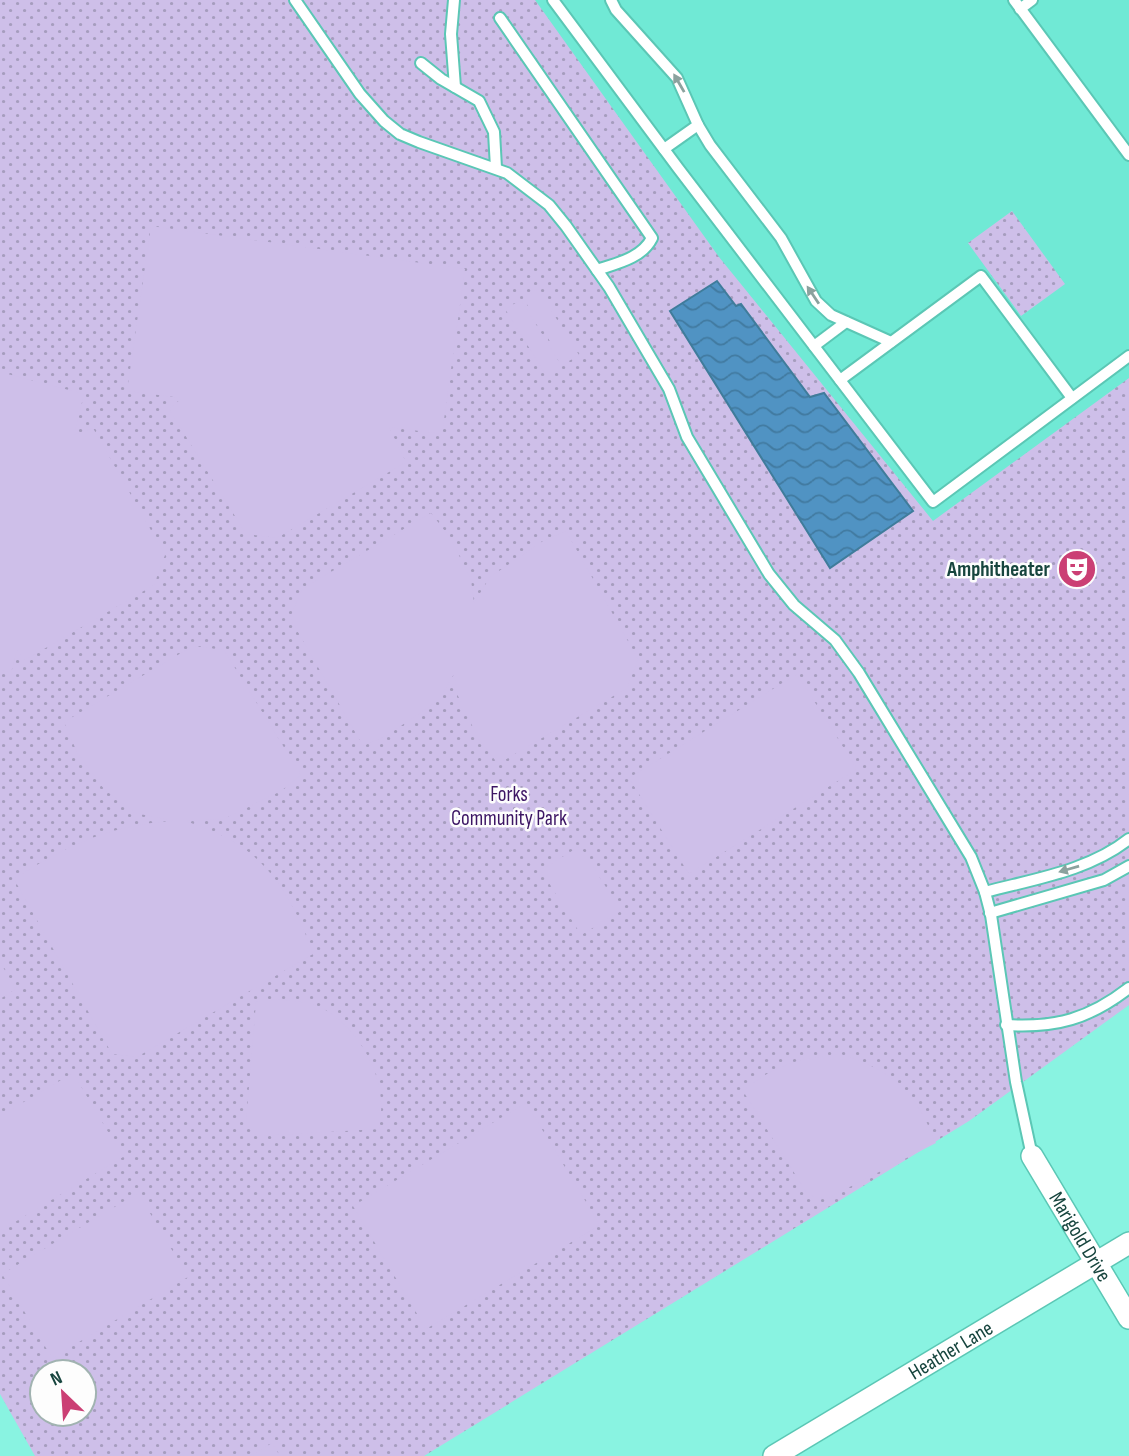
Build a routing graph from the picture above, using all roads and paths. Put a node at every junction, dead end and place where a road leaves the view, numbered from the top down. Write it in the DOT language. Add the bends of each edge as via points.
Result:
graph roads {
  1 [pos="295,0"];
  2 [pos="454,0"];
  3 [pos="553,0"];
  4 [pos="611,0"];
  5 [pos="1032,0"];
  6 [pos="1017,4"];
  7 [pos="500,18"];
  8 [pos="421,63"];
  9 [pos="455,87"];
  10 [pos="698,125"];
  11 [pos="664,149"];
  12 [pos="1129,155"];
  13 [pos="496,168"];
  14 [pos="597,270"];
  15 [pos="846,321"];
  16 [pos="891,342"];
  17 [pos="814,346"];
  18 [pos="1129,356"];
  19 [pos="840,380"];
  20 [pos="1072,398"];
  21 [pos="1129,839"];
  22 [pos="1129,866"];
  23 [pos="985,892"];
  24 [pos="990,913"];
  25 [pos="1129,988"];
  26 [pos="1006,1025"];
  27 [pos="1032,1156"];
  28 [pos="1129,1243"];
  29 [pos="1095,1262"];
  30 [pos="1129,1318"];
  31 [pos="774,1456"];
  1 -- 13 [label="lane" via="360,94 393,128 437,150"];
  2 -- 9 [label="lane"];
  3 -- 11 [label="lane"];
  10 -- 4 [label="lane, one-way" via="677,78"];
  5 -- 6 [label="lane"];
  6 -- 12 [label="lane"];
  7 -- 14 [label="lane" via="652,238 647,248 627,260"];
  8 -- 9 [label="lane"];
  9 -- 13 [label="lane" via="479,101 494,132"];
  10 -- 11 [label="lane"];
  15 -- 10 [label="lane, one-way" via="816,301 781,238"];
  11 -- 17 [label="lane"];
  13 -- 14 [label="lane" via="549,205"];
  14 -- 23 [label="lane" via="669,389 687,437 769,574 785,596 848,657 965,847"];
  15 -- 16 [label="lane"];
  15 -- 17 [label="lane"];
  16 -- 19 [label="lane"];
  16 -- 20 [label="lane" via="981,275"];
  17 -- 19 [label="lane"];
  18 -- 20 [label="lane"];
  19 -- 20 [label="lane" via="933,502"];
  21 -- 23 [label="lane, one-way" via="1096,860"];
  22 -- 24 [label="lane" via="1104,880"];
  23 -- 24 [label="lane"];
  24 -- 26 [label="lane"];
  25 -- 26 [label="lane" via="1076,1019 1036,1027"];
  26 -- 27 [label="lane"];
  27 -- 29 [label="street, Marigold Drive"];
  28 -- 29 [label="street, Heather Lane"];
  29 -- 30 [label="street, Marigold Drive"];
  29 -- 31 [label="street, Heather Lane"];
}
